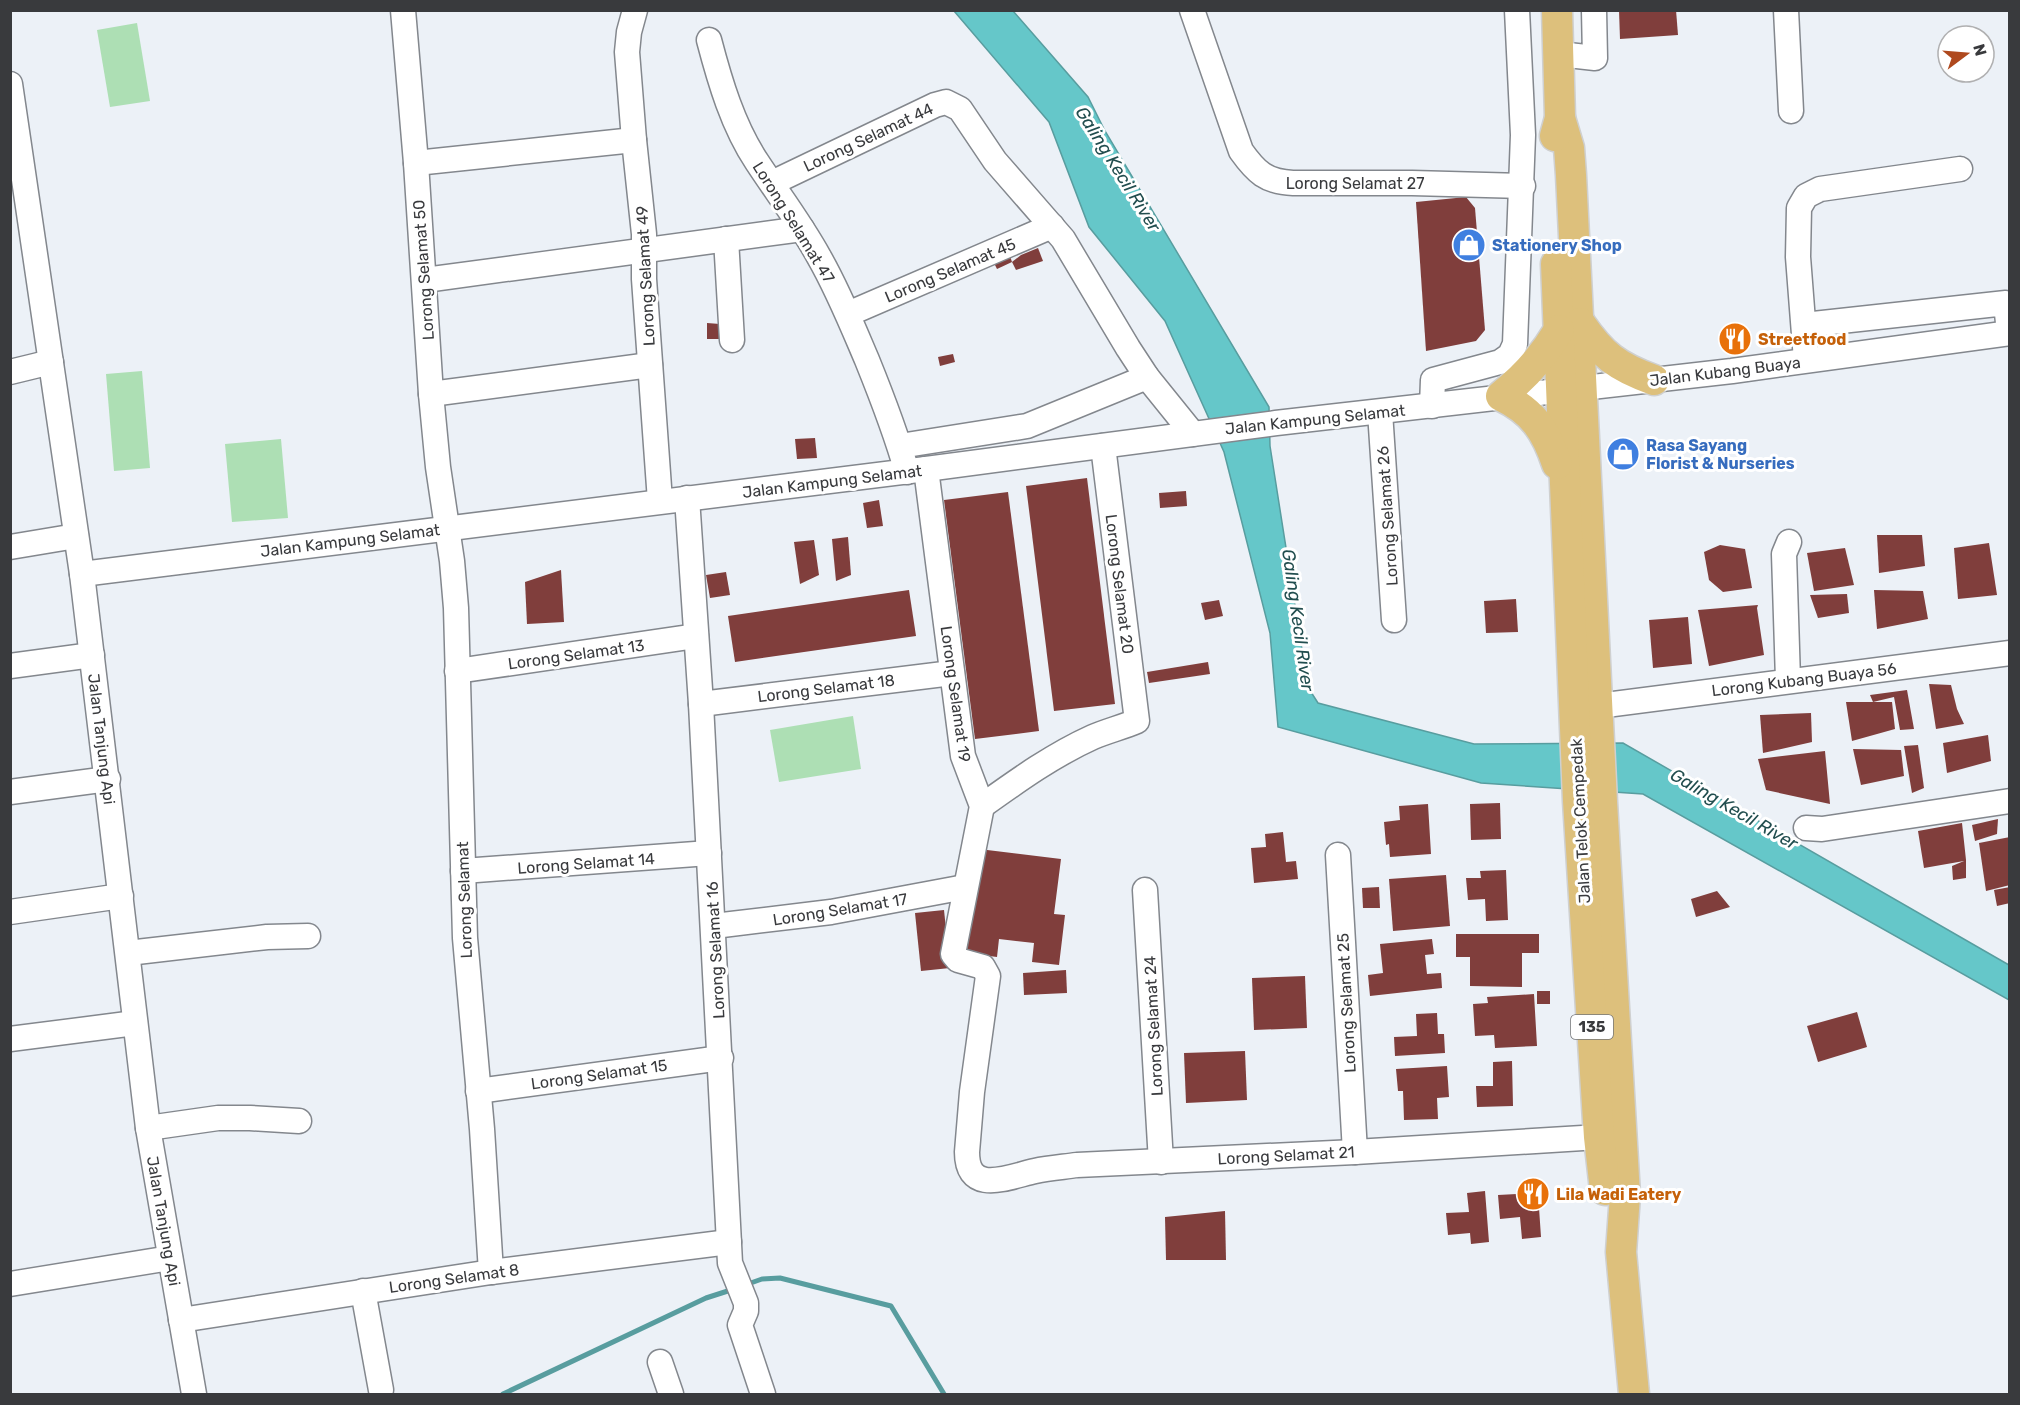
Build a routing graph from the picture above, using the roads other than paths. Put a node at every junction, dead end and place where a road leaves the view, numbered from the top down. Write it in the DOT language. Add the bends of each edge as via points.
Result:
graph roads {
  1 [pos="403,10"];
  2 [pos="635,10"];
  3 [pos="1192,10"];
  4 [pos="1517,10"];
  5 [pos="1557,10"];
  6 [pos="1594,10"];
  7 [pos="1786,10"];
  8 [pos="710,40"];
  9 [pos="1559,54"];
  10 [pos="10,84"];
  11 [pos="1791,111"];
  12 [pos="634,140"];
  13 [pos="416,163"];
  14 [pos="1960,169"];
  15 [pos="772,183"];
  16 [pos="1523,186"];
  17 [pos="18,190"];
  18 [pos="1052,226"];
  19 [pos="802,230"];
  20 [pos="726,239"];
  21 [pos="644,250"];
  22 [pos="425,280"];
  23 [pos="848,314"];
  24 [pos="1803,325"];
  25 [pos="1569,326"];
  26 [pos="2009,333"];
  27 [pos="732,340"];
  28 [pos="1806,360"];
  29 [pos="51,362"];
  30 [pos="650,365"];
  31 [pos="10,372"];
  32 [pos="1147,377"];
  33 [pos="1654,380"];
  34 [pos="1572,388"];
  35 [pos="431,394"];
  36 [pos="1501,396"];
  37 [pos="1432,406"];
  38 [pos="1380,412"];
  39 [pos="1203,432"];
  40 [pos="900,446"];
  41 [pos="1103,446"];
  42 [pos="916,470"];
  43 [pos="1564,484"];
  44 [pos="687,498"];
  45 [pos="660,501"];
  46 [pos="447,529"];
  47 [pos="76,536"];
  48 [pos="1790,542"];
  49 [pos="10,547"];
  50 [pos="82,574"];
  51 [pos="1394,620"];
  52 [pos="696,636"];
  53 [pos="2010,653"];
  54 [pos="92,655"];
  55 [pos="10,666"];
  56 [pos="457,671"];
  57 [pos="952,673"];
  58 [pos="1788,680"];
  59 [pos="701,704"];
  60 [pos="1599,706"];
  61 [pos="1588,736"];
  62 [pos="108,779"];
  63 [pos="10,792"];
  64 [pos="1590,801"];
  65 [pos="2010,801"];
  66 [pos="982,806"];
  67 [pos="1806,828"];
  68 [pos="709,853"];
  69 [pos="1338,855"];
  70 [pos="463,871"];
  71 [pos="965,887"];
  72 [pos="1145,890"];
  73 [pos="121,896"];
  74 [pos="10,912"];
  75 [pos="714,926"];
  76 [pos="308,936"];
  77 [pos="128,953"];
  78 [pos="135,1023"];
  79 [pos="10,1039"];
  80 [pos="720,1058"];
  81 [pos="478,1091"];
  82 [pos="299,1121"];
  83 [pos="148,1128"];
  84 [pos="1599,1137"];
  85 [pos="1355,1152"];
  86 [pos="1161,1162"];
  87 [pos="729,1242"];
  88 [pos="1621,1252"];
  89 [pos="170,1258"];
  90 [pos="491,1272"];
  91 [pos="10,1284"];
  92 [pos="363,1291"];
  93 [pos="181,1320"];
  94 [pos="660,1362"];
  95 [pos="381,1390"];
  96 [pos="194,1395"];
  97 [pos="670,1395"];
  98 [pos="763,1395"];
  99 [pos="1634,1395"];
  1 -- 13 [label="street, Lorong Selamat 50"];
  2 -- 12 [label="street, Lorong Selamat 49" via="627,52"];
  3 -- 16 [label="street, Lorong Selamat 27" via="1241,151 1264,176 1293,183"];
  4 -- 16 [label="street"];
  5 -- 9 [label="main road, 135"];
  6 -- 9 [label="street" via="1595,58"];
  7 -- 11 [label="street"];
  8 -- 15 [label="street, Lorong Selamat 47" via="737,123"];
  9 -- 25 [label="main road, 135" via="1560,118 1569,148"];
  10 -- 17 [label="street, Jalan Tanjung Api"];
  12 -- 13 [label="street"];
  12 -- 21 [label="street, Lorong Selamat 49"];
  13 -- 22 [label="street, Lorong Selamat 50"];
  14 -- 24 [label="street" via="1820,189 1806,196 1799,208"];
  15 -- 18 [label="street, Lorong Selamat 44" via="946,102 960,109 994,161"];
  15 -- 19 [label="street, Lorong Selamat 47"];
  16 -- 37 [label="street" via="1515,344 1510,356 1500,362 1433,380"];
  17 -- 29 [label="street, Jalan Tanjung Api"];
  18 -- 23 [label="street, Lorong Selamat 45"];
  18 -- 32 [label="street"];
  19 -- 20 [label="street"];
  19 -- 23 [label="street, Lorong Selamat 47"];
  20 -- 21 [label="street"];
  20 -- 27 [label="street"];
  21 -- 22 [label="street"];
  21 -- 30 [label="street, Lorong Selamat 49"];
  22 -- 35 [label="street, Lorong Selamat 50"];
  23 -- 40 [label="street, Lorong Selamat 47"];
  24 -- 26 [label="street" via="2006,303"];
  24 -- 28 [label="street"];
  25 -- 33 [label="main road" via="1590,338 1617,364"];
  25 -- 34 [label="main road, 135"];
  25 -- 36 [label="main road" via="1520,381"];
  26 -- 28 [label="street, Jalan Kubang Buaya"];
  28 -- 33 [label="street, Jalan Kubang Buaya"];
  29 -- 31 [label="street"];
  29 -- 47 [label="street, Jalan Tanjung Api"];
  30 -- 35 [label="street"];
  30 -- 45 [label="street, Lorong Selamat 49"];
  32 -- 39 [label="street"];
  32 -- 40 [label="street" via="1027,426"];
  33 -- 34 [label="street, Jalan Kubang Buaya"];
  34 -- 36 [label="street, Jalan Kampung Selamat"];
  34 -- 43 [label="main road, Jalan Telok Cempedak / 135"];
  34 -- 60 [label="main road, Jalan Telok Cempedak / 135"];
  35 -- 46 [label="street, Lorong Selamat 50"];
  36 -- 37 [label="street, Jalan Kampung Selamat"];
  36 -- 43 [label="main road" via="1519,405 1539,424"];
  37 -- 38 [label="street, Jalan Kampung Selamat"];
  38 -- 39 [label="street, Jalan Kampung Selamat"];
  38 -- 51 [label="street, Lorong Selamat 26"];
  39 -- 41 [label="street, Jalan Kampung Selamat"];
  40 -- 42 [label="street, Lorong Selamat 47"];
  41 -- 42 [label="street, Jalan Kampung Selamat"];
  41 -- 66 [label="street, Lorong Selamat 20" via="1137,722 1093,737 1054,758"];
  42 -- 44 [label="street, Jalan Kampung Selamat"];
  42 -- 57 [label="street, Lorong Selamat 19"];
  43 -- 61 [label="main road, Jalan Telok Cempedak / 135"];
  44 -- 45 [label="street, Jalan Kampung Selamat"];
  44 -- 52 [label="street, Lorong Selamat 16"];
  45 -- 46 [label="street, Jalan Kampung Selamat"];
  46 -- 50 [label="street, Jalan Kampung Selamat"];
  46 -- 56 [label="street, Lorong Selamat" via="456,608"];
  47 -- 49 [label="street"];
  47 -- 50 [label="street, Jalan Tanjung Api"];
  48 -- 58 [label="street" via="1784,554"];
  50 -- 54 [label="street, Jalan Tanjung Api"];
  52 -- 56 [label="street, Lorong Selamat 13"];
  52 -- 59 [label="street, Lorong Selamat 16"];
  53 -- 58 [label="street, Lorong Kubang Buaya 56"];
  54 -- 55 [label="street"];
  54 -- 62 [label="street, Jalan Tanjung Api"];
  56 -- 70 [label="street, Lorong Selamat"];
  57 -- 59 [label="street, Lorong Selamat 18"];
  57 -- 66 [label="street, Lorong Selamat 19" via="963,756"];
  58 -- 60 [label="street, Lorong Kubang Buaya 56"];
  59 -- 68 [label="street, Lorong Selamat 16"];
  60 -- 61 [label="main road, Jalan Telok Cempedak / 135"];
  61 -- 64 [label="main road, Jalan Telok Cempedak / 135"];
  62 -- 63 [label="street"];
  62 -- 73 [label="street, Jalan Tanjung Api"];
  64 -- 84 [label="main road, Jalan Telok Cempedak / 135"];
  64 -- 88 [label="main road, Jalan Telok Cempedak / 135" via="1625,1195"];
  65 -- 67 [label="street" via="1822,829"];
  66 -- 71 [label="street"];
  68 -- 70 [label="street, Lorong Selamat 14"];
  68 -- 75 [label="street, Lorong Selamat 16"];
  69 -- 85 [label="street, Lorong Selamat 25"];
  70 -- 81 [label="street, Lorong Selamat"];
  71 -- 75 [label="street, Lorong Selamat 17" via="831,912"];
  71 -- 86 [label="street, Lorong Selamat 21" via="953,954 958,960 983,967 988,976 972,1092 967,1152 970,1170 990,1181 1049,1168"];
  72 -- 86 [label="street, Lorong Selamat 24"];
  73 -- 74 [label="street"];
  73 -- 77 [label="street, Jalan Tanjung Api"];
  75 -- 80 [label="street, Lorong Selamat 16"];
  76 -- 77 [label="street"];
  77 -- 78 [label="street, Jalan Tanjung Api"];
  78 -- 79 [label="street"];
  78 -- 83 [label="street, Jalan Tanjung Api"];
  80 -- 81 [label="street, Lorong Selamat 15"];
  80 -- 87 [label="street, Lorong Selamat 16"];
  81 -- 90 [label="street, Lorong Selamat"];
  82 -- 83 [label="street" via="218,1119"];
  83 -- 89 [label="street, Jalan Tanjung Api"];
  84 -- 85 [label="street, Lorong Selamat 21"];
  84 -- 88 [label="main road, Jalan Telok Cempedak / 135" via="1606,1196"];
  85 -- 86 [label="street, Lorong Selamat 21"];
  87 -- 90 [label="street, Lorong Selamat 8"];
  87 -- 98 [label="street, Lorong Selamat 16" via="730,1263 746,1311 740,1325"];
  88 -- 99 [label="main road, Jalan Telok Cempedak / 135"];
  89 -- 91 [label="street"];
  89 -- 93 [label="street, Jalan Tanjung Api"];
  90 -- 92 [label="street, Lorong Selamat 8"];
  92 -- 93 [label="street, Lorong Selamat 8"];
  92 -- 95 [label="street"];
  93 -- 96 [label="street, Jalan Tanjung Api"];
  94 -- 97 [label="street"];
}
